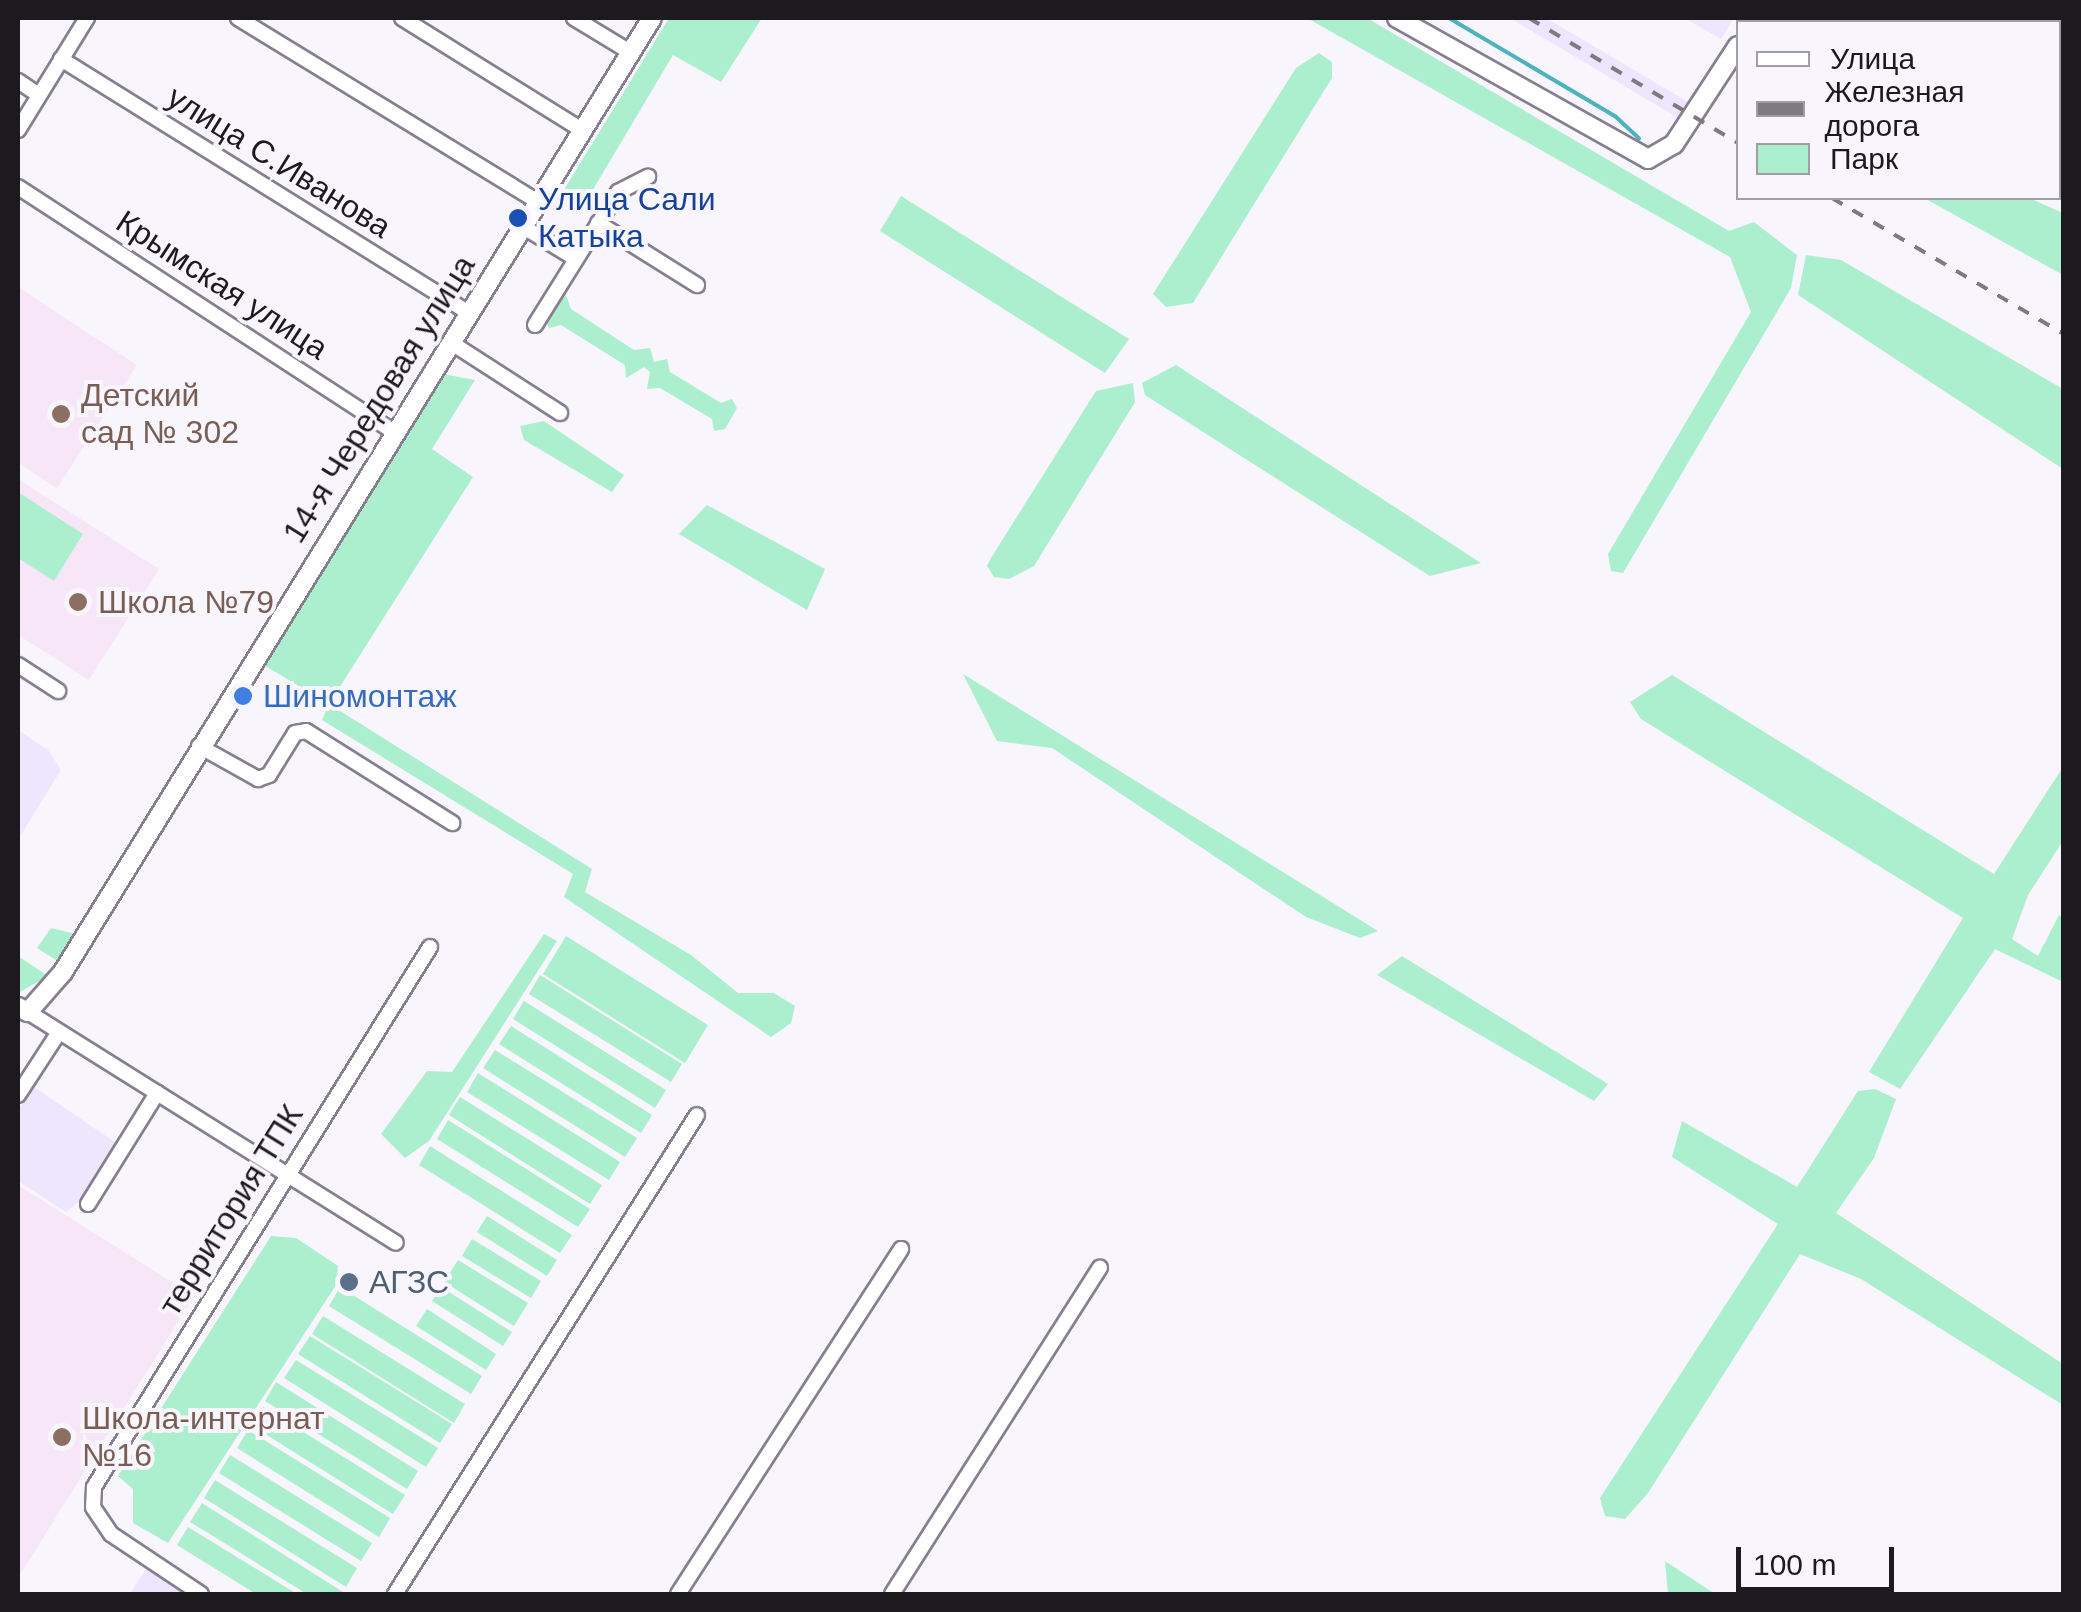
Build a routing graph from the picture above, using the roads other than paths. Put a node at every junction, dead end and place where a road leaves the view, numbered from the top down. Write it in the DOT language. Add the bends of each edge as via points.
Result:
graph roads {
  1 [pos="238,18"];
  2 [pos="402,18"];
  3 [pos="574,18"];
  4 [pos="652,18"];
  5 [pos="1397,18"];
  6 [pos="82,20"];
  7 [pos="1736,49"];
  8 [pos="630,52"];
  9 [pos="62,60"];
  10 [pos="18,82"];
  11 [pos="39,95"];
  12 [pos="18,130"];
  13 [pos="582,130"];
  14 [pos="648,177"];
  15 [pos="18,186"];
  16 [pos="537,201"];
  17 [pos="598,223"];
  18 [pos="522,226"];
  19 [pos="576,259"];
  20 [pos="697,285"];
  21 [pos="468,312"];
  22 [pos="535,325"];
  23 [pos="450,342"];
  24 [pos="560,413"];
  25 [pos="394,432"];
  26 [pos="18,664"];
  27 [pos="58,690"];
  28 [pos="199,746"];
  29 [pos="452,823"];
  30 [pos="430,947"];
  31 [pos="22,1009"];
  32 [pos="59,1032"];
  33 [pos="157,1093"];
  34 [pos="18,1095"];
  35 [pos="697,1115"];
  36 [pos="286,1173"];
  37 [pos="88,1204"];
  38 [pos="396,1243"];
  39 [pos="901,1249"];
  40 [pos="1100,1268"];
  41 [pos="201,1594"];
  42 [pos="395,1594"];
  43 [pos="678,1594"];
  44 [pos="892,1594"];
  1 -- 16 [label="street"];
  2 -- 13 [label="street"];
  3 -- 8 [label="street"];
  4 -- 8 [label="main road, 14-я Чередовая улица"];
  5 -- 7 [label="main road" via="1637,156 1672,154"];
  6 -- 9 [label="street"];
  8 -- 13 [label="main road, 14-я Чередовая улица"];
  9 -- 11 [label="street"];
  9 -- 21 [label="street, улица С.Иванова"];
  10 -- 11 [label="street"];
  11 -- 12 [label="street"];
  13 -- 16 [label="main road, 14-я Чередовая улица"];
  14 -- 17 [label="street" via="618,192"];
  15 -- 25 [label="street, Крымская улица"];
  16 -- 18 [label="main road, 14-я Чередовая улица"];
  17 -- 19 [label="street"];
  17 -- 20 [label="street"];
  18 -- 19 [label="street"];
  18 -- 21 [label="main road, 14-я Чередовая улица"];
  19 -- 22 [label="street"];
  21 -- 23 [label="main road, 14-я Чередовая улица"];
  23 -- 24 [label="street"];
  23 -- 25 [label="main road, 14-я Чередовая улица"];
  25 -- 28 [label="main road, 14-я Чередовая улица"];
  26 -- 27 [label="street"];
  28 -- 29 [label="street" via="258,779 269,775 296,733 306,732"];
  28 -- 31 [label="main road, 14-я Чередовая улица" via="63,972"];
  30 -- 36 [label="street, территория ТПК"];
  31 -- 32 [label="street"];
  32 -- 33 [label="street"];
  32 -- 34 [label="street"];
  33 -- 36 [label="street"];
  33 -- 37 [label="street"];
  35 -- 42 [label="street"];
  36 -- 38 [label="street"];
  36 -- 41 [label="street, территория ТПК" via="100,1471 93,1508 111,1534"];
  39 -- 43 [label="street"];
  40 -- 44 [label="street"];
}
